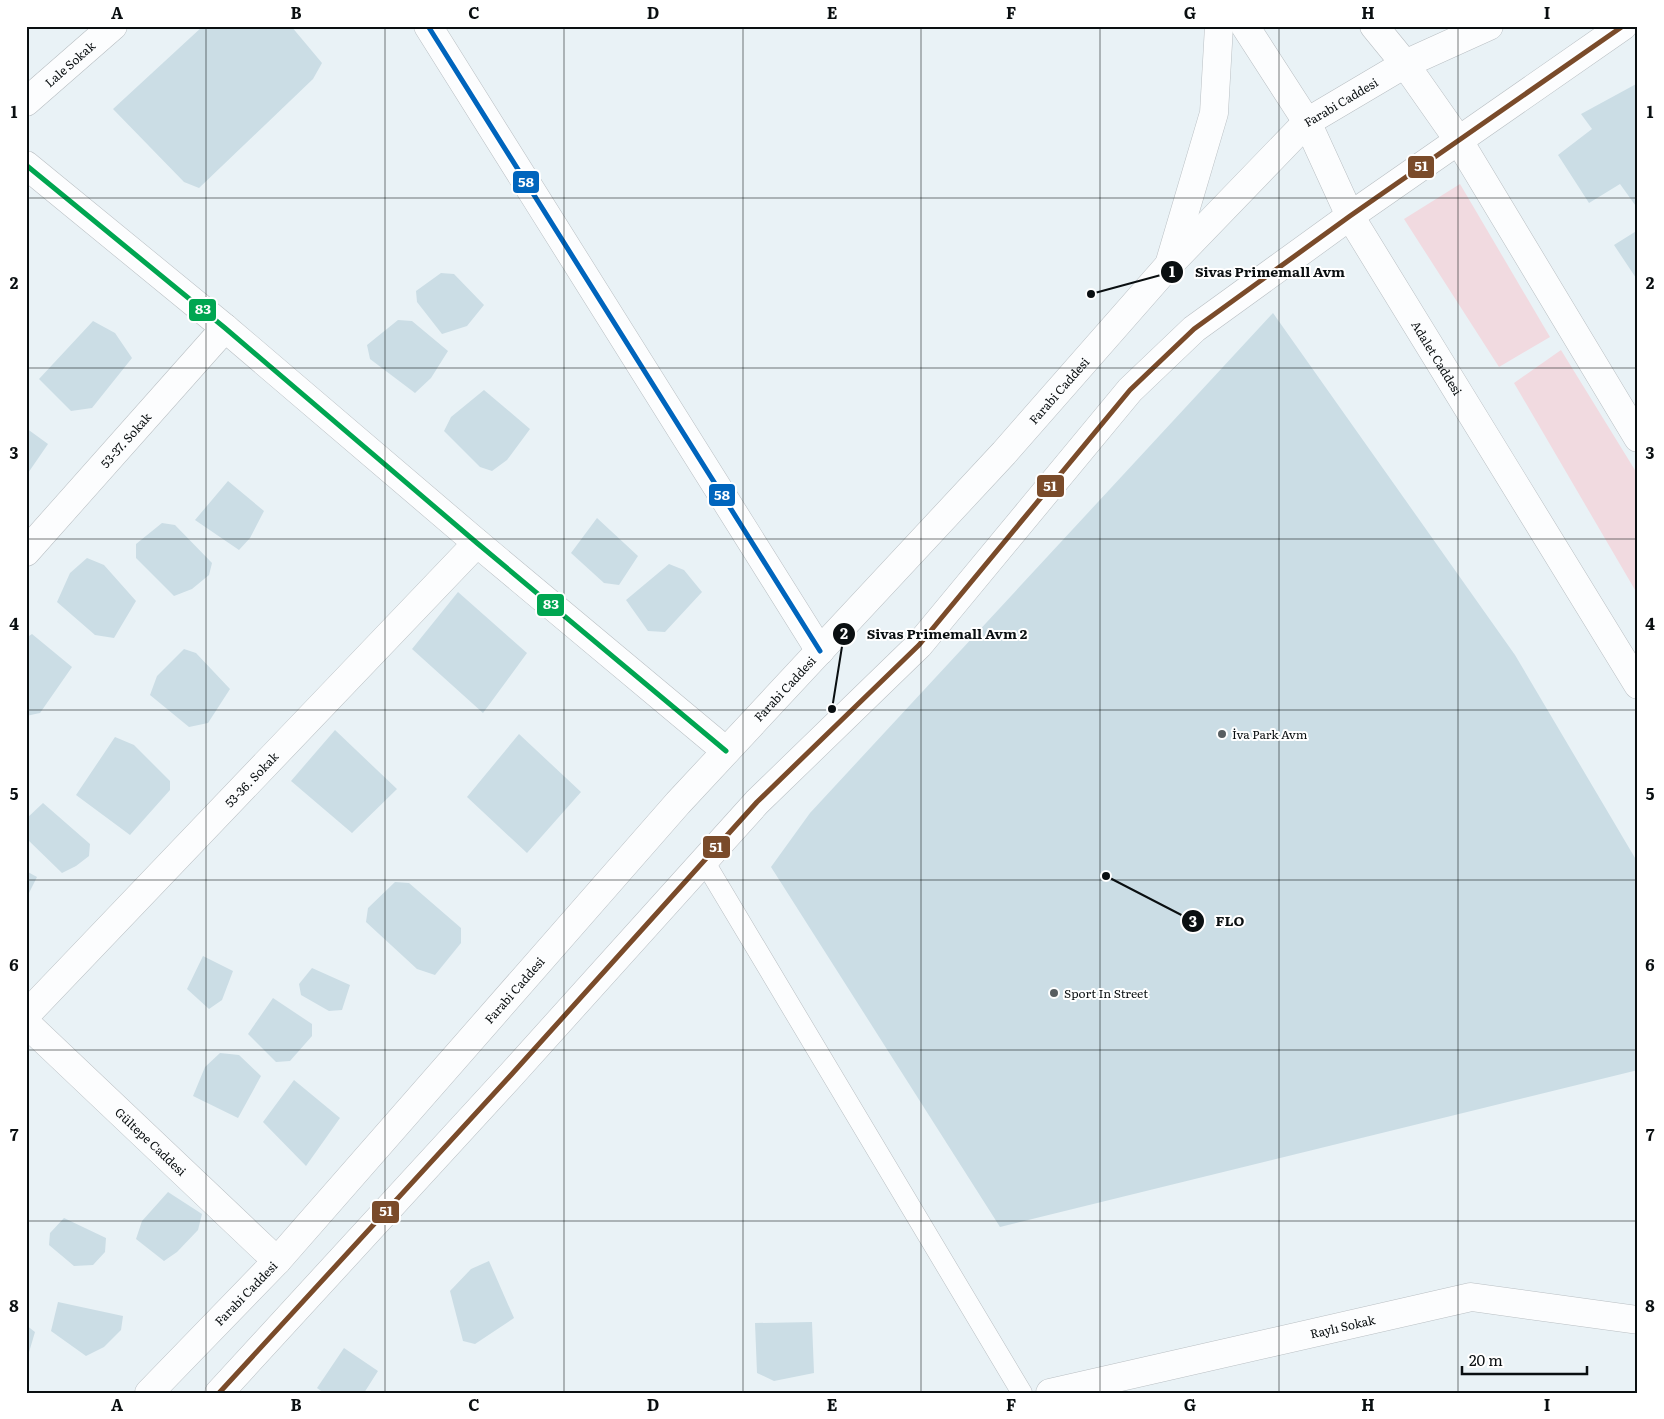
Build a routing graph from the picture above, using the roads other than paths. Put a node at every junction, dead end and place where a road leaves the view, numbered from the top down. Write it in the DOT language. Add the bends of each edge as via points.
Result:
graph roads {
  1 [pos="113,26"];
  2 [pos="428,26"];
  3 [pos="1219,26"];
  4 [pos="1245,26"];
  5 [pos="1374,26"];
  6 [pos="1489,26"];
  7 [pos="1623,26"];
  8 [pos="1405,64"];
  9 [pos="26,102"];
  10 [pos="1307,122"];
  11 [pos="1459,141"];
  12 [pos="26,165"];
  13 [pos="1350,216"];
  14 [pos="1169,265"];
  15 [pos="225,328"];
  16 [pos="1638,438"];
  17 [pos="477,543"];
  18 [pos="26,552"];
  19 [pos="820,651"];
  20 [pos="1638,685"];
  21 [pos="726,751"];
  22 [pos="704,861"];
  23 [pos="26,1015"];
  24 [pos="26,1023"];
  25 [pos="277,1261"];
  26 [pos="1638,1320"];
  27 [pos="149,1393"];
  28 [pos="219,1393"];
  29 [pos="1022,1393"];
  30 [pos="1050,1393"];
  1 -- 9 [label="street, Lale Sokak"];
  2 -- 19 [label="street"];
  3 -- 14 [label="street" via="1214,113"];
  4 -- 10 [label="street, Adalet Caddesi"];
  5 -- 8 [label="street"];
  6 -- 8 [label="street, Farabi Caddesi"];
  7 -- 11 [label="street"];
  8 -- 10 [label="street, Farabi Caddesi"];
  8 -- 11 [label="street"];
  10 -- 13 [label="street, Adalet Caddesi"];
  10 -- 14 [label="street, Farabi Caddesi"];
  11 -- 13 [label="street"];
  11 -- 16 [label="street"];
  12 -- 15 [label="street"];
  13 -- 20 [label="street, Adalet Caddesi"];
  13 -- 22 [label="street" via="1194,329 1130,390 919,645 757,802"];
  14 -- 19 [label="street, Farabi Caddesi" via="1004,453"];
  15 -- 17 [label="street"];
  15 -- 18 [label="street, 53-37. Sokak"];
  17 -- 21 [label="street"];
  17 -- 23 [label="street, 53-36. Sokak"];
  19 -- 21 [label="street, Farabi Caddesi"];
  21 -- 25 [label="street, Farabi Caddesi"];
  22 -- 28 [label="street"];
  22 -- 29 [label="lane"];
  24 -- 25 [label="street, Gültepe Caddesi"];
  25 -- 27 [label="street, Farabi Caddesi"];
  26 -- 30 [label="street, Raylı Sokak" via="1471,1297"];
}
